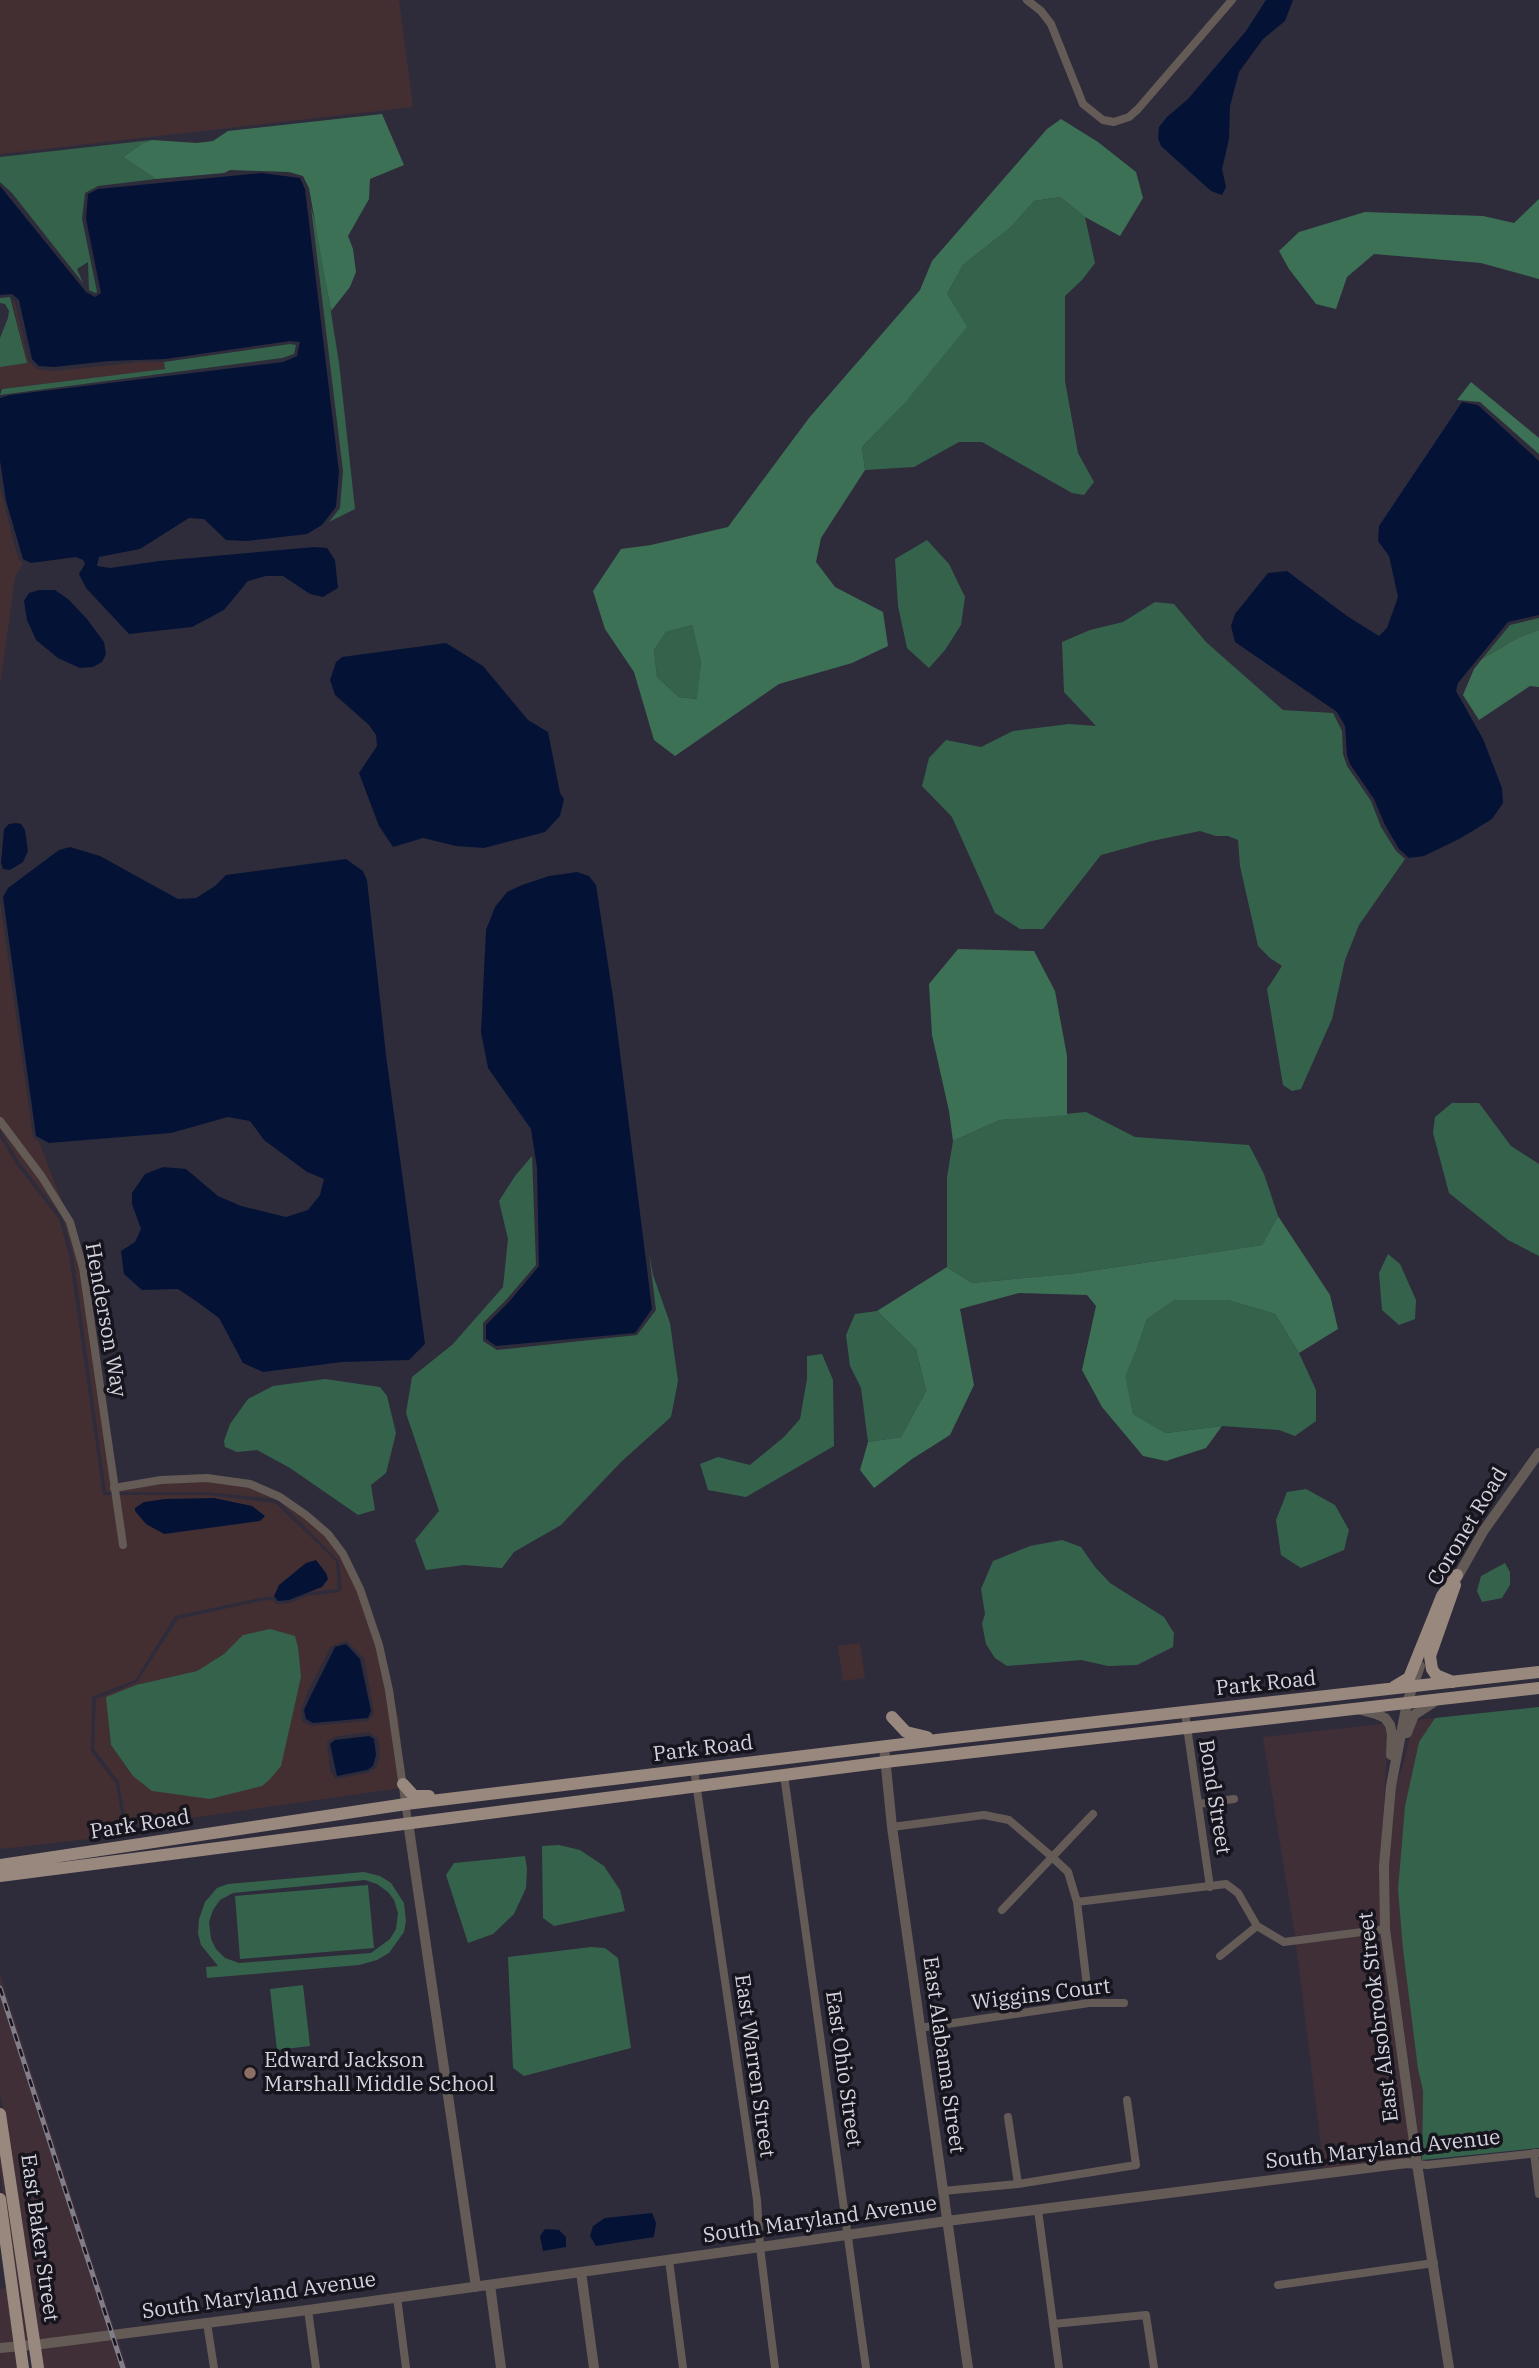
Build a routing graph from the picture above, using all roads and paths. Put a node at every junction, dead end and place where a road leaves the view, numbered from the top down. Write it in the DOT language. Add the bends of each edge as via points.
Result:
graph roads {
  1 [pos="1027,0"];
  2 [pos="1232,0"];
  3 [pos="0,1121"];
  4 [pos="1539,1453"];
  5 [pos="114,1488"];
  6 [pos="123,1545"];
  7 [pos="1458,1573"];
  8 [pos="1538,1673"];
  9 [pos="1453,1682"];
  10 [pos="1412,1687"];
  11 [pos="1539,1688"];
  12 [pos="1391,1689"];
  13 [pos="1442,1699"];
  14 [pos="1289,1701"];
  15 [pos="1407,1703"];
  16 [pos="1356,1709"];
  17 [pos="1185,1713"];
  18 [pos="892,1717"];
  19 [pos="1276,1717"];
  20 [pos="1186,1727"];
  21 [pos="996,1734"];
  22 [pos="944,1739"];
  23 [pos="884,1747"];
  24 [pos="810,1756"];
  25 [pos="885,1762"];
  26 [pos="694,1769"];
  27 [pos="784,1775"];
  28 [pos="403,1784"];
  29 [pos="695,1786"];
  30 [pos="1391,1786"];
  31 [pos="520,1791"];
  32 [pos="1234,1799"];
  33 [pos="406,1804"];
  34 [pos="1198,1804"];
  35 [pos="1093,1814"];
  36 [pos="408,1822"];
  37 [pos="892,1827"];
  38 [pos="286,1839"];
  39 [pos="1051,1856"];
  40 [pos="0,1864"];
  41 [pos="0,1876"];
  42 [pos="1210,1887"];
  43 [pos="1077,1902"];
  44 [pos="1002,1910"];
  45 [pos="1257,1926"];
  46 [pos="1385,1929"];
  47 [pos="1220,1956"];
  48 [pos="1089,2003"];
  49 [pos="1124,2003"];
  50 [pos="920,2028"];
  51 [pos="1127,2100"];
  52 [pos="0,2114"];
  53 [pos="1008,2117"];
  54 [pos="1537,2153"];
  55 [pos="1417,2164"];
  56 [pos="1018,2183"];
  57 [pos="943,2191"];
  58 [pos="1539,2194"];
  59 [pos="0,2199"];
  60 [pos="1038,2210"];
  61 [pos="947,2221"];
  62 [pos="848,2235"];
  63 [pos="760,2247"];
  64 [pos="669,2260"];
  65 [pos="1434,2263"];
  66 [pos="581,2272"];
  67 [pos="490,2285"];
  68 [pos="1278,2285"];
  69 [pos="476,2287"];
  70 [pos="397,2297"];
  71 [pos="308,2310"];
  72 [pos="207,2323"];
  73 [pos="1053,2324"];
  74 [pos="20,2345"];
  75 [pos="34,2345"];
  76 [pos="0,2348"];
  77 [pos="23,2368"];
  78 [pos="38,2368"];
  79 [pos="214,2368"];
  80 [pos="316,2368"];
  81 [pos="406,2368"];
  82 [pos="501,2368"];
  83 [pos="594,2368"];
  84 [pos="683,2368"];
  85 [pos="775,2368"];
  86 [pos="866,2368"];
  87 [pos="968,2368"];
  88 [pos="1059,2368"];
  89 [pos="1154,2368"];
  90 [pos="1449,2368"];
  1 -- 2 [label="street" via="1051,24 1083,104 1103,120 1114,122 1138,109"];
  3 -- 5 [label="street, Henderson Way" via="70,1223 83,1268"];
  4 -- 7 [label="street, Coronet Road"];
  5 -- 6 [label="street, Henderson Way"];
  5 -- 28 [label="street" via="208,1478 250,1484 280,1497 328,1534 360,1589 379,1645"];
  7 -- 9 [label="main road" via="1430,1656 1436,1675"];
  7 -- 10 [label="street, Coronet Road"];
  7 -- 12 [label="main road" via="1442,1596 1409,1678"];
  8 -- 9 [label="main road, Park Road"];
  8 -- 15 [label="main road" via="1435,1691"];
  9 -- 10 [label="main road, Park Road"];
  10 -- 12 [label="main road, Park Road"];
  10 -- 15 [label="street, Coronet Road"];
  10 -- 19 [label="main road" via="1384,1701"];
  11 -- 13 [label="main road"];
  12 -- 14 [label="main road, Park Road"];
  13 -- 15 [label="main road"];
  13 -- 30 [label="street" via="1414,1715"];
  14 -- 17 [label="main road, Park Road"];
  14 -- 20 [label="main road" via="1273,1708 1193,1719"];
  15 -- 16 [label="main road, Park Road"];
  15 -- 30 [label="street, East Alsobrook Street"];
  16 -- 19 [label="main road, Park Road"];
  16 -- 30 [label="street" via="1385,1718 1390,1725"];
  17 -- 20 [label="street, Bond Street"];
  17 -- 21 [label="main road, Park Road"];
  18 -- 22 [label="main road" via="906,1732"];
  19 -- 20 [label="main road, Park Road"];
  20 -- 25 [label="main road, Park Road"];
  20 -- 34 [label="street, Bond Street"];
  21 -- 22 [label="main road, Park Road"];
  21 -- 25 [label="main road" via="980,1741 901,1752"];
  22 -- 23 [label="main road, Park Road"];
  23 -- 24 [label="main road, Park Road"];
  23 -- 25 [label="street, East Alabama Street"];
  24 -- 26 [label="main road, Park Road"];
  24 -- 29 [label="main road" via="791,1764 713,1775"];
  25 -- 27 [label="main road, Park Road"];
  25 -- 37 [label="street, East Alabama Street"];
  26 -- 29 [label="street, East Warren Street"];
  26 -- 31 [label="main road, Park Road"];
  27 -- 29 [label="main road, Park Road"];
  27 -- 62 [label="street, East Ohio Street"];
  28 -- 31 [label="main road" via="414,1796"];
  28 -- 33 [label="street"];
  29 -- 36 [label="main road, Park Road"];
  29 -- 63 [label="street, East Warren Street" via="757,2200"];
  30 -- 46 [label="street, East Alsobrook Street" via="1384,1866"];
  31 -- 33 [label="main road, Park Road"];
  31 -- 36 [label="main road" via="419,1813"];
  32 -- 34 [label="street"];
  33 -- 36 [label="street"];
  33 -- 38 [label="main road" via="387,1819 297,1832"];
  33 -- 40 [label="main road, Park Road"];
  34 -- 42 [label="street, Bond Street"];
  35 -- 39 [label="street"];
  36 -- 38 [label="main road, Park Road"];
  36 -- 69 [label="street"];
  37 -- 39 [label="street" via="984,1815 1009,1820"];
  37 -- 50 [label="street, East Alabama Street"];
  38 -- 41 [label="main road, Park Road"];
  39 -- 43 [label="street" via="1068,1871"];
  39 -- 44 [label="street"];
  42 -- 43 [label="street"];
  42 -- 45 [label="street" via="1226,1884 1237,1893"];
  43 -- 48 [label="street"];
  45 -- 46 [label="street" via="1284,1942"];
  45 -- 47 [label="street"];
  46 -- 55 [label="street, East Alsobrook Street"];
  48 -- 49 [label="street, Wiggins Court"];
  48 -- 50 [label="street, Wiggins Court"];
  50 -- 57 [label="street, East Alabama Street"];
  51 -- 56 [label="street" via="1136,2165"];
  52 -- 75 [label="main road, East Baker Street"];
  53 -- 56 [label="street"];
  54 -- 55 [label="street, South Maryland Avenue"];
  54 -- 58 [label="street"];
  55 -- 60 [label="street, South Maryland Avenue"];
  55 -- 65 [label="street, East Alsobrook Street"];
  56 -- 57 [label="street"];
  57 -- 61 [label="street, East Alabama Street"];
  59 -- 74 [label="main road, East Baker Street" via="8,2284"];
  60 -- 61 [label="street, South Maryland Avenue"];
  60 -- 73 [label="street"];
  61 -- 62 [label="street, South Maryland Avenue"];
  61 -- 87 [label="street, East Alabama Street"];
  62 -- 63 [label="street, South Maryland Avenue"];
  62 -- 86 [label="street, East Ohio Street"];
  63 -- 64 [label="street, South Maryland Avenue"];
  63 -- 85 [label="street, East Warren Street"];
  64 -- 66 [label="street, South Maryland Avenue"];
  64 -- 84 [label="street"];
  65 -- 68 [label="street"];
  65 -- 90 [label="street, East Alsobrook Street"];
  66 -- 67 [label="street, South Maryland Avenue"];
  66 -- 83 [label="street"];
  67 -- 69 [label="street, South Maryland Avenue"];
  67 -- 82 [label="street"];
  69 -- 70 [label="street, South Maryland Avenue"];
  70 -- 71 [label="street, South Maryland Avenue"];
  70 -- 81 [label="street"];
  71 -- 72 [label="street, South Maryland Avenue"];
  71 -- 80 [label="street"];
  72 -- 75 [label="street, South Maryland Avenue"];
  72 -- 79 [label="street"];
  73 -- 88 [label="street"];
  73 -- 89 [label="street" via="1146,2315"];
  74 -- 75 [label="street, South Maryland Avenue"];
  74 -- 76 [label="street, South Maryland Avenue"];
  74 -- 77 [label="main road, East Baker Street"];
  75 -- 78 [label="main road, East Baker Street"];
}
